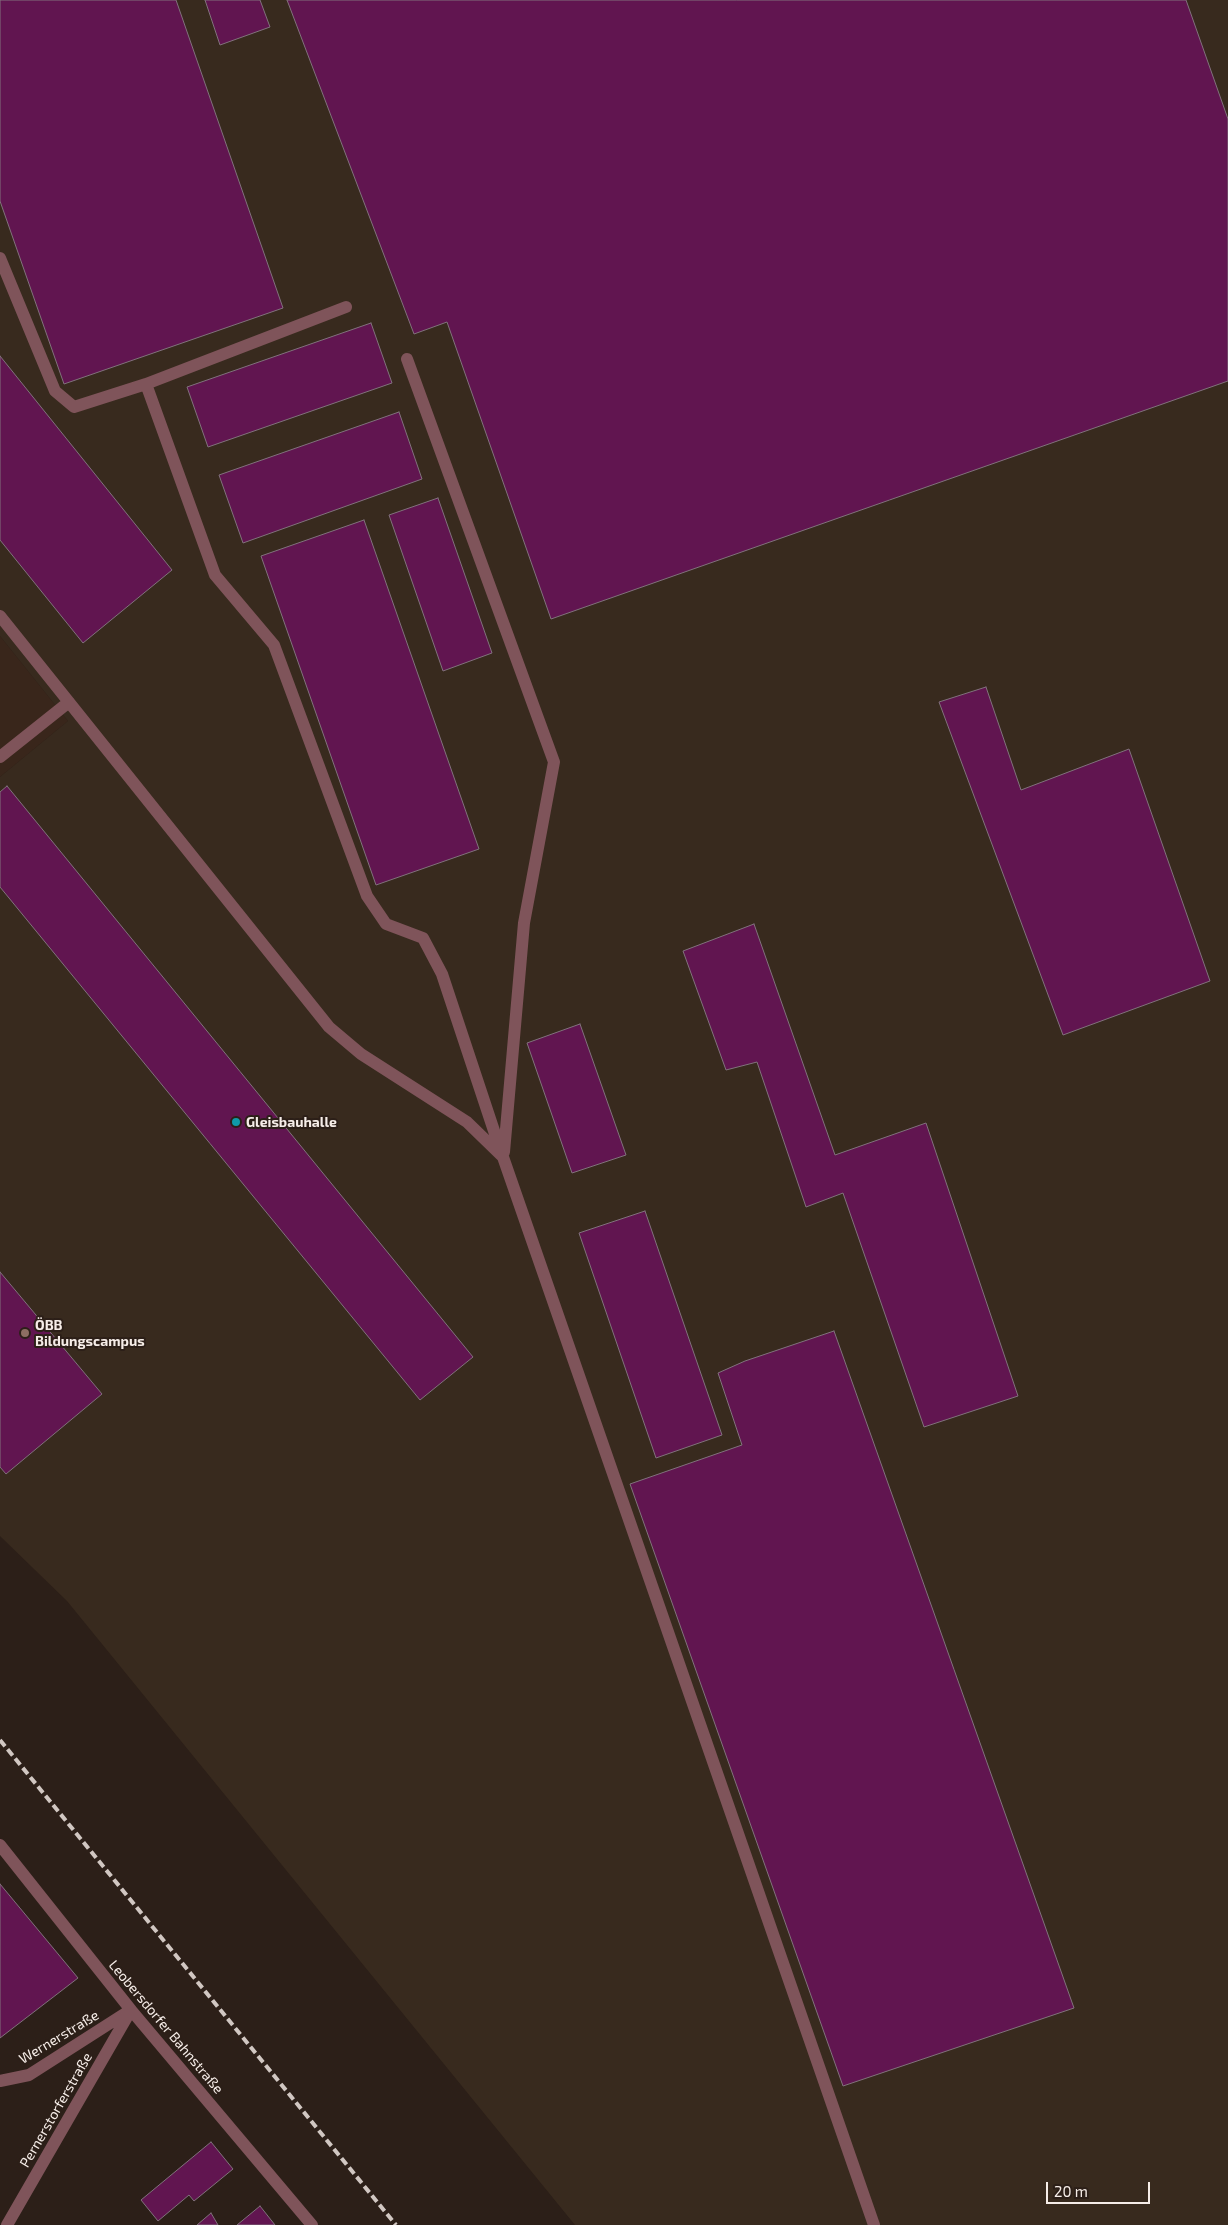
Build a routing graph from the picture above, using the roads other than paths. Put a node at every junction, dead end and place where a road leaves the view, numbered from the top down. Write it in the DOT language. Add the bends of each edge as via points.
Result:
graph roads {
  1 [pos="0,258"];
  2 [pos="346,307"];
  3 [pos="407,359"];
  4 [pos="146,384"];
  5 [pos="0,616"];
  6 [pos="69,702"];
  7 [pos="0,757"];
  8 [pos="503,1157"];
  9 [pos="0,1845"];
  10 [pos="131,2010"];
  11 [pos="0,2081"];
  12 [pos="7,2225"];
  13 [pos="312,2225"];
  14 [pos="874,2225"];
  1 -- 4 [label="street" via="55,391 74,406"];
  2 -- 4 [label="street"];
  3 -- 8 [label="street" via="554,762 524,924"];
  4 -- 8 [label="street" via="215,575 274,645 367,896 386,924 423,938 442,974"];
  5 -- 6 [label="street"];
  6 -- 7 [label="street"];
  6 -- 8 [label="street" via="330,1027 361,1054 467,1122"];
  8 -- 14 [label="street"];
  9 -- 10 [label="street, Leobersdorfer Bahnstraße"];
  10 -- 11 [label="street, Wernerstraße" via="29,2075"];
  10 -- 12 [label="street, Pernerstorferstraße"];
  10 -- 13 [label="street, Leobersdorfer Bahnstraße"];
}
